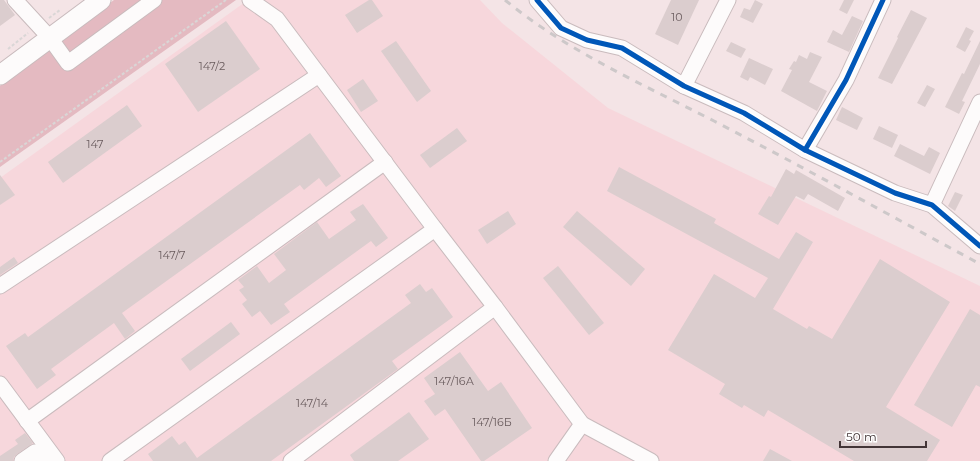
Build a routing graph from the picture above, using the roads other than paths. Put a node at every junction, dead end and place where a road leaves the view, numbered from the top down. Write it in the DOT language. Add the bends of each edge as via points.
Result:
graph roads {
  1 [pos="15,0"];
  2 [pos="101,0"];
  3 [pos="154,0"];
  4 [pos="250,0"];
  5 [pos="537,0"];
  6 [pos="728,0"];
  7 [pos="883,0"];
  8 [pos="50,38"];
  9 [pos="0,75"];
  10 [pos="319,75"];
  11 [pos="684,86"];
  12 [pos="980,102"];
  13 [pos="806,150"];
  14 [pos="385,162"];
  15 [pos="932,205"];
  16 [pos="435,229"];
  17 [pos="980,246"];
  18 [pos="0,286"];
  19 [pos="495,308"];
  20 [pos="0,384"];
  21 [pos="27,421"];
  22 [pos="582,424"];
  23 [pos="22,461"];
  24 [pos="41,461"];
  25 [pos="57,461"];
  26 [pos="110,461"];
  27 [pos="291,461"];
  28 [pos="556,461"];
  29 [pos="651,461"];
  1 -- 8 [label="street"];
  2 -- 8 [label="main road"];
  3 -- 8 [label="street" via="68,64"];
  4 -- 10 [label="street" via="277,19"];
  5 -- 11 [label="street" via="561,28 587,40 622,48"];
  6 -- 11 [label="street"];
  7 -- 13 [label="street" via="846,80"];
  8 -- 9 [label="main road"];
  10 -- 14 [label="street"];
  10 -- 18 [label="street"];
  11 -- 13 [label="street" via="744,113"];
  12 -- 15 [label="street"];
  13 -- 15 [label="street" via="895,193"];
  14 -- 16 [label="street"];
  14 -- 21 [label="street"];
  15 -- 17 [label="street"];
  16 -- 19 [label="street"];
  16 -- 26 [label="street"];
  19 -- 22 [label="street"];
  19 -- 27 [label="street"];
  20 -- 21 [label="street"];
  21 -- 25 [label="street"];
  22 -- 28 [label="street"];
  22 -- 29 [label="street"];
  23 -- 24 [label="street" via="35,452"];
}
